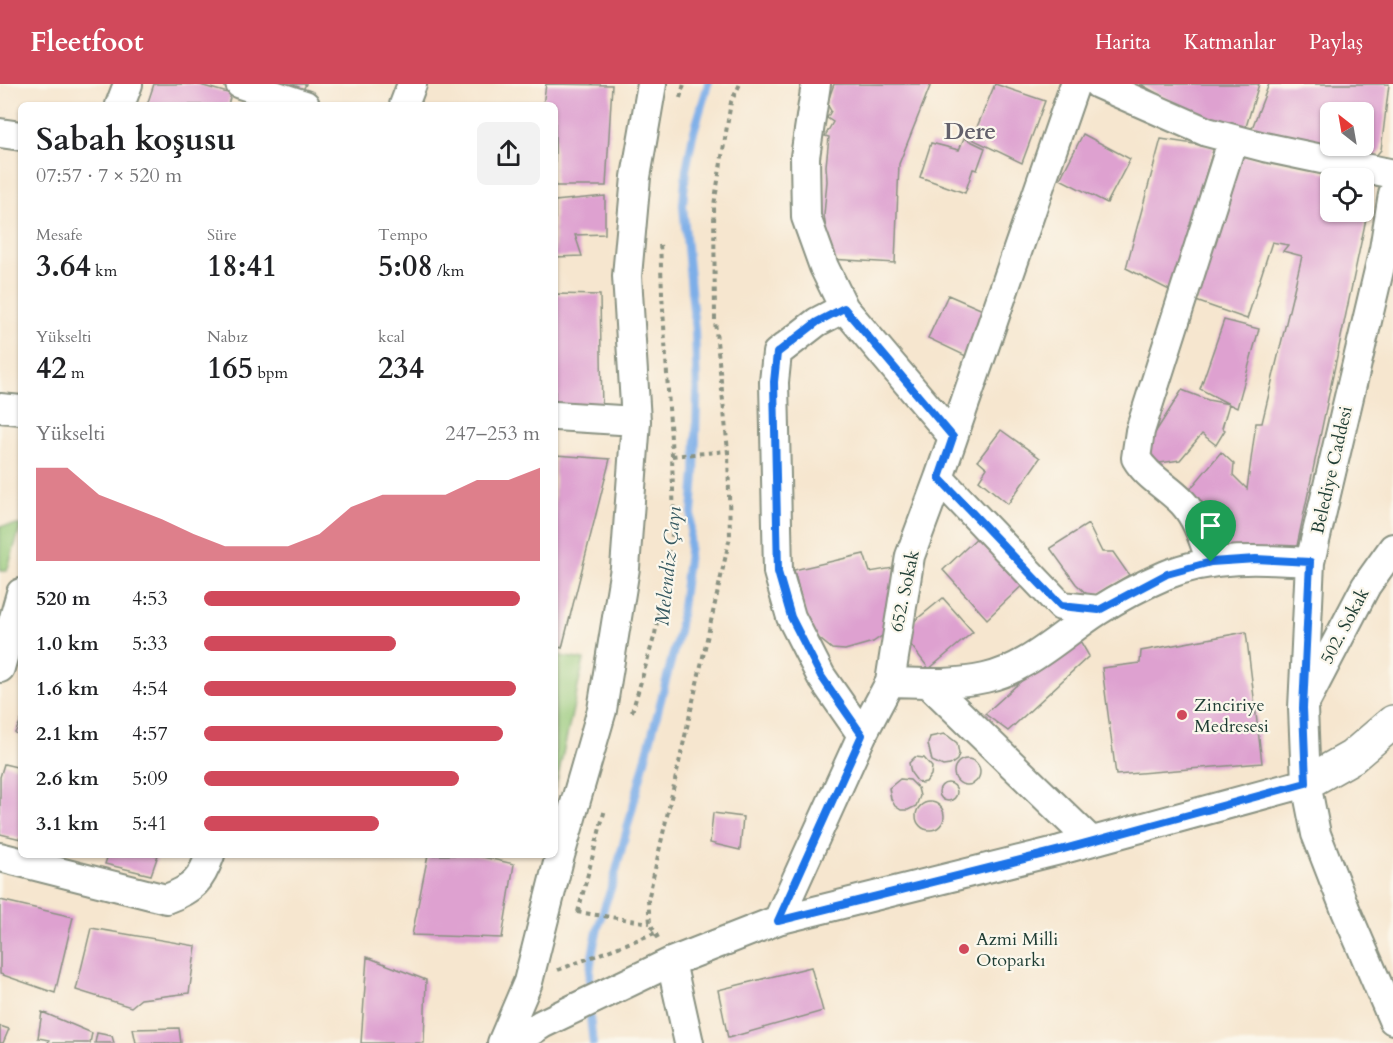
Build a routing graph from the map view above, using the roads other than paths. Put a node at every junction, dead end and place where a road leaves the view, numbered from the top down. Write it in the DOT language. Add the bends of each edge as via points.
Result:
graph roads {
  1 [pos="128,84"];
  2 [pos="240,84"];
  3 [pos="412,84"];
  4 [pos="652,84"];
  5 [pos="816,84"];
  6 [pos="1075,84"];
  7 [pos="1098,84"];
  8 [pos="121,102"];
  9 [pos="296,102"];
  10 [pos="405,102"];
  11 [pos="0,132"];
  12 [pos="18,135"];
  13 [pos="1233,139"];
  14 [pos="1393,174"];
  15 [pos="1393,194"];
  16 [pos="844,308"];
  17 [pos="0,408"];
  18 [pos="18,410"];
  19 [pos="558,416"];
  20 [pos="636,421"];
  21 [pos="953,437"];
  22 [pos="939,478"];
  23 [pos="1393,548"];
  24 [pos="1211,562"];
  25 [pos="1310,562"];
  26 [pos="13,600"];
  27 [pos="1099,610"];
  28 [pos="0,668"];
  29 [pos="890,682"];
  30 [pos="929,684"];
  31 [pos="1303,708"];
  32 [pos="1393,722"];
  33 [pos="862,735"];
  34 [pos="1306,783"];
  35 [pos="558,839"];
  36 [pos="1091,841"];
  37 [pos="0,857"];
  38 [pos="209,858"];
  39 [pos="552,858"];
  40 [pos="778,921"];
  41 [pos="671,962"];
  42 [pos="1393,1020"];
  43 [pos="502,1043"];
  44 [pos="513,1043"];
  45 [pos="689,1043"];
  1 -- 8 [label="street"];
  2 -- 9 [label="street"];
  3 -- 10 [label="street"];
  4 -- 20 [label="street" via="636,177 627,276"];
  5 -- 16 [label="street" via="805,157 806,217"];
  6 -- 21 [label="street, 652. Sokak"];
  7 -- 13 [label="street" via="1207,132"];
  11 -- 12 [label="street"];
  13 -- 14 [label="street"];
  13 -- 24 [label="street" via="1140,431 1136,458 1142,469 1184,504 1198,526"];
  15 -- 25 [label="street, Belediye Caddesi" via="1384,249"];
  16 -- 21 [label="street"];
  16 -- 33 [label="street" via="817,322 777,353 774,382 778,572 791,617 821,676"];
  17 -- 18 [label="street"];
  19 -- 20 [label="street"];
  20 -- 35 [label="street" via="625,568 602,710"];
  21 -- 22 [label="street, 652. Sokak"];
  22 -- 27 [label="street" via="1061,606"];
  22 -- 29 [label="street, 652. Sokak" via="910,556"];
  23 -- 31 [label="street, 502. Sokak" via="1365,586"];
  24 -- 25 [label="street"];
  24 -- 27 [label="street" via="1167,574"];
  25 -- 31 [label="street, Belediye Caddesi"];
  26 -- 28 [label="street"];
  27 -- 30 [label="street" via="1018,666 986,678"];
  29 -- 30 [label="street"];
  29 -- 33 [label="street, 652. Sokak"];
  30 -- 36 [label="street"];
  31 -- 34 [label="street, Belediye Caddesi"];
  32 -- 34 [label="street" via="1353,757"];
  33 -- 40 [label="street, 652. Sokak"];
  34 -- 36 [label="street"];
  34 -- 42 [label="street, Belediye Caddesi" via="1316,834"];
  36 -- 40 [label="street"];
  37 -- 38 [label="street" via="166,899 185,892 204,874"];
  39 -- 43 [label="street" via="528,982"];
  40 -- 41 [label="street"];
  41 -- 44 [label="street" via="542,1024"];
  41 -- 45 [label="street"];
}
